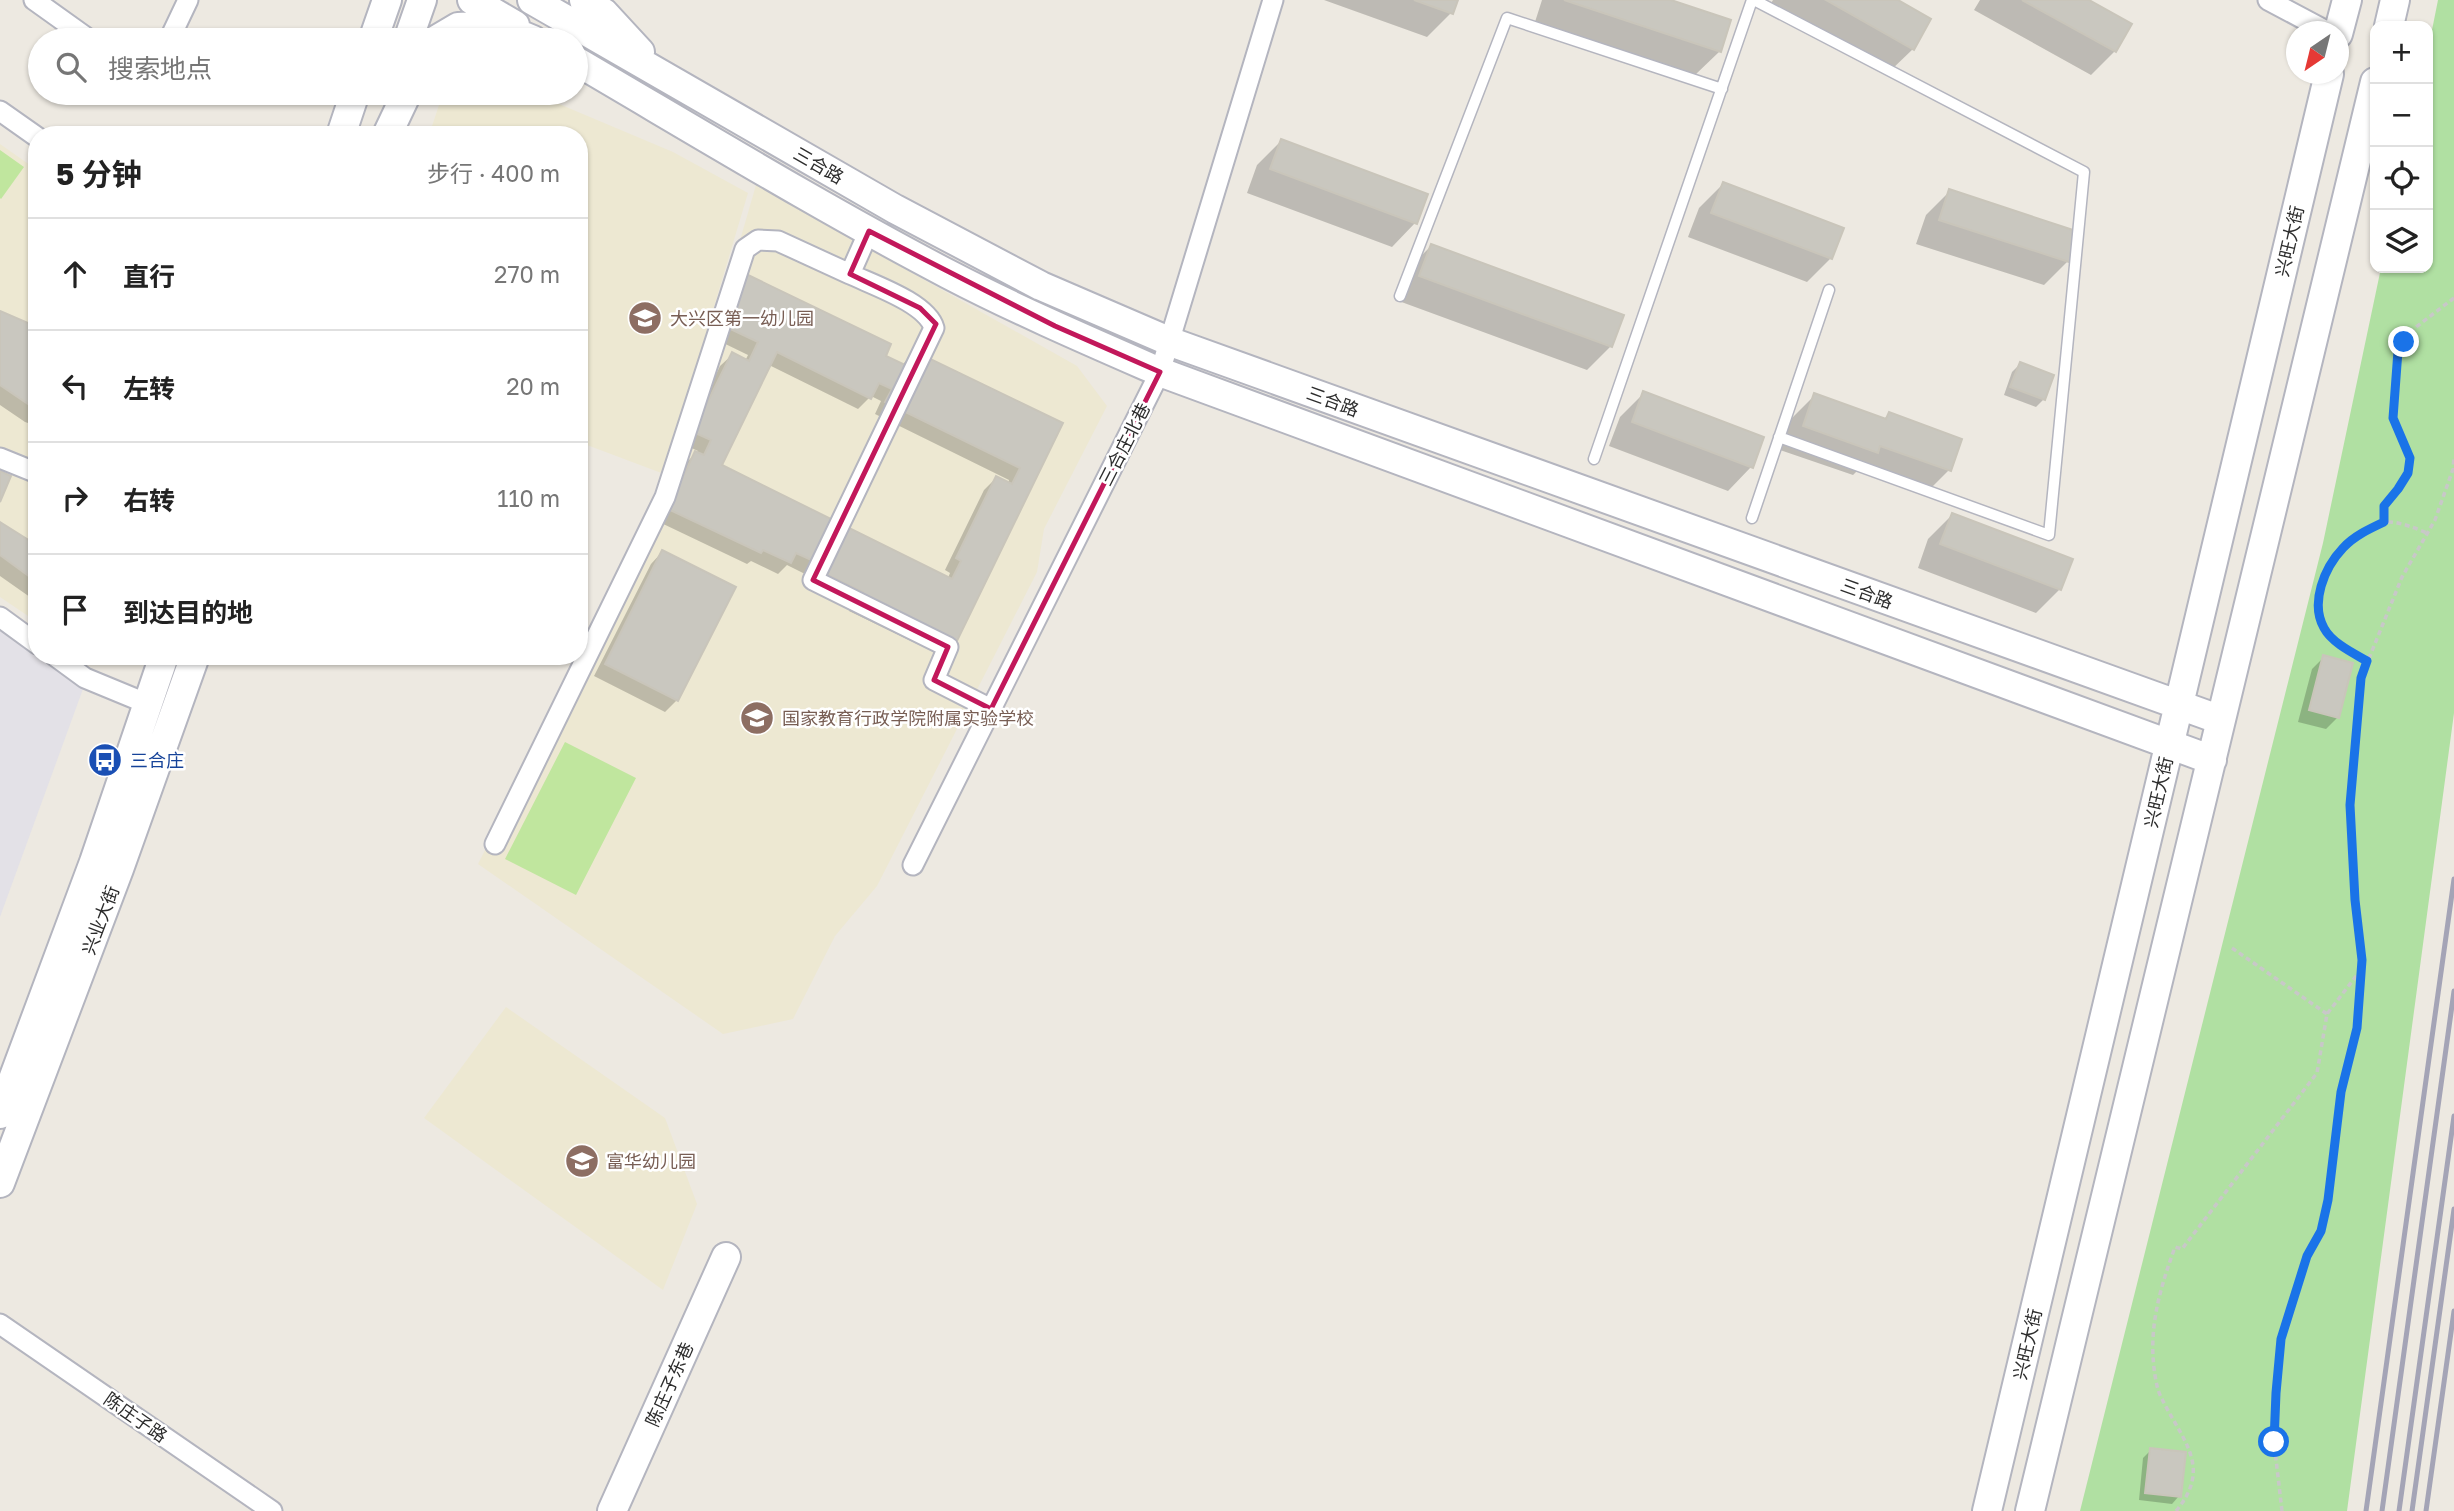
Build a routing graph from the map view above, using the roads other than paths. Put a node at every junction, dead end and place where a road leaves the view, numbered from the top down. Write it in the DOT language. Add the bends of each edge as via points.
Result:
graph roads {
  1 [pos="34,0"];
  2 [pos="188,0"];
  3 [pos="370,0"];
  4 [pos="387,0"];
  5 [pos="422,0"];
  6 [pos="472,0"];
  7 [pos="532,0"];
  8 [pos="584,0"];
  9 [pos="1273,0"];
  10 [pos="1753,0"];
  11 [pos="2268,0"];
  12 [pos="2347,0"];
  13 [pos="2395,0"];
  14 [pos="2307,21"];
  15 [pos="2342,21"];
  16 [pos="2390,21"];
  17 [pos="73,28"];
  18 [pos="175,28"];
  19 [pos="362,28"];
  20 [pos="377,28"];
  21 [pos="412,28"];
  22 [pos="456,28"];
  23 [pos="504,28"];
  24 [pos="520,28"];
  25 [pos="580,28"];
  26 [pos="588,32"];
  27 [pos="588,68"];
  28 [pos="658,73"];
  29 [pos="2327,84"];
  30 [pos="2375,84"];
  31 [pos="1722,89"];
  32 [pos="351,105"];
  33 [pos="386,105"];
  34 [pos="401,105"];
  35 [pos="0,111"];
  36 [pos="344,126"];
  37 [pos="379,126"];
  38 [pos="391,126"];
  39 [pos="28,131"];
  40 [pos="869,231"];
  41 [pos="850,274"];
  42 [pos="1829,290"];
  43 [pos="1400,296"];
  44 [pos="1171,342"];
  45 [pos="1160,372"];
  46 [pos="1779,437"];
  47 [pos="0,458"];
  48 [pos="1594,459"];
  49 [pos="28,469"];
  50 [pos="1752,518"];
  51 [pos="0,617"];
  52 [pos="28,637"];
  53 [pos="588,654"];
  54 [pos="67,665"];
  55 [pos="161,665"];
  56 [pos="192,665"];
  57 [pos="583,665"];
  58 [pos="148,704"];
  59 [pos="2178,706"];
  60 [pos="991,709"];
  61 [pos="2221,720"];
  62 [pos="2169,746"];
  63 [pos="2212,760"];
  64 [pos="495,844"];
  65 [pos="913,865"];
  66 [pos="0,1114"];
  67 [pos="0,1183"];
  68 [pos="726,1257"];
  69 [pos="0,1324"];
  70 [pos="272,1511"];
  71 [pos="612,1511"];
  72 [pos="1987,1511"];
  73 [pos="2031,1511"];
  1 -- 17 [label="street"];
  2 -- 18 [label="street"];
  3 -- 19 [label="street"];
  4 -- 20 [label="street"];
  5 -- 21 [label="street"];
  6 -- 24 [label="street"];
  7 -- 25 [label="street, 三合路"];
  8 -- 28 [label="street" via="604,13"];
  9 -- 44 [label="street, 三合庄北巷"];
  10 -- 31 [label="lane"];
  10 -- 46 [label="lane" via="2084,172 2049,536"];
  11 -- 14 [label="street"];
  12 -- 15 [label="street"];
  13 -- 16 [label="street"];
  22 -- 23 [label="street"];
  26 -- 28 [label="street, 三合路"];
  27 -- 40 [label="street, 三合路"];
  28 -- 44 [label="street, 三合路" via="895,209 1041,286"];
  29 -- 59 [label="street, 兴旺大街"];
  30 -- 61 [label="street"];
  31 -- 43 [label="lane" via="1507,18"];
  31 -- 48 [label="lane"];
  32 -- 36 [label="street"];
  33 -- 37 [label="street"];
  34 -- 38 [label="street"];
  35 -- 39 [label="street"];
  40 -- 41 [label="street"];
  40 -- 45 [label="street, 三合路" via="1055,327"];
  41 -- 53 [label="street" via="778,241 758,240 745,249 665,497"];
  41 -- 60 [label="street" via="920,309 934,328 813,580 948,647 934,680"];
  42 -- 46 [label="lane"];
  44 -- 45 [label="street, 三合庄北巷"];
  44 -- 59 [label="street, 三合路"];
  45 -- 60 [label="street, 三合庄北巷"];
  45 -- 62 [label="street, 三合路"];
  46 -- 50 [label="lane"];
  47 -- 49 [label="street"];
  51 -- 52 [label="street"];
  54 -- 58 [label="street" via="85,678"];
  55 -- 58 [label="street, 兴业大街"];
  56 -- 67 [label="street, 兴业大街"];
  57 -- 64 [label="street"];
  58 -- 66 [label="street, 兴业大街"];
  59 -- 61 [label="street, 三合路"];
  59 -- 62 [label="street, 兴旺大街"];
  60 -- 65 [label="street, 三合庄北巷"];
  61 -- 63 [label="street"];
  62 -- 63 [label="street, 三合路"];
  62 -- 72 [label="street, 兴旺大街"];
  63 -- 73 [label="street"];
  68 -- 71 [label="street, 陈庄子东巷"];
  69 -- 70 [label="street, 陈庄子路"];
}
